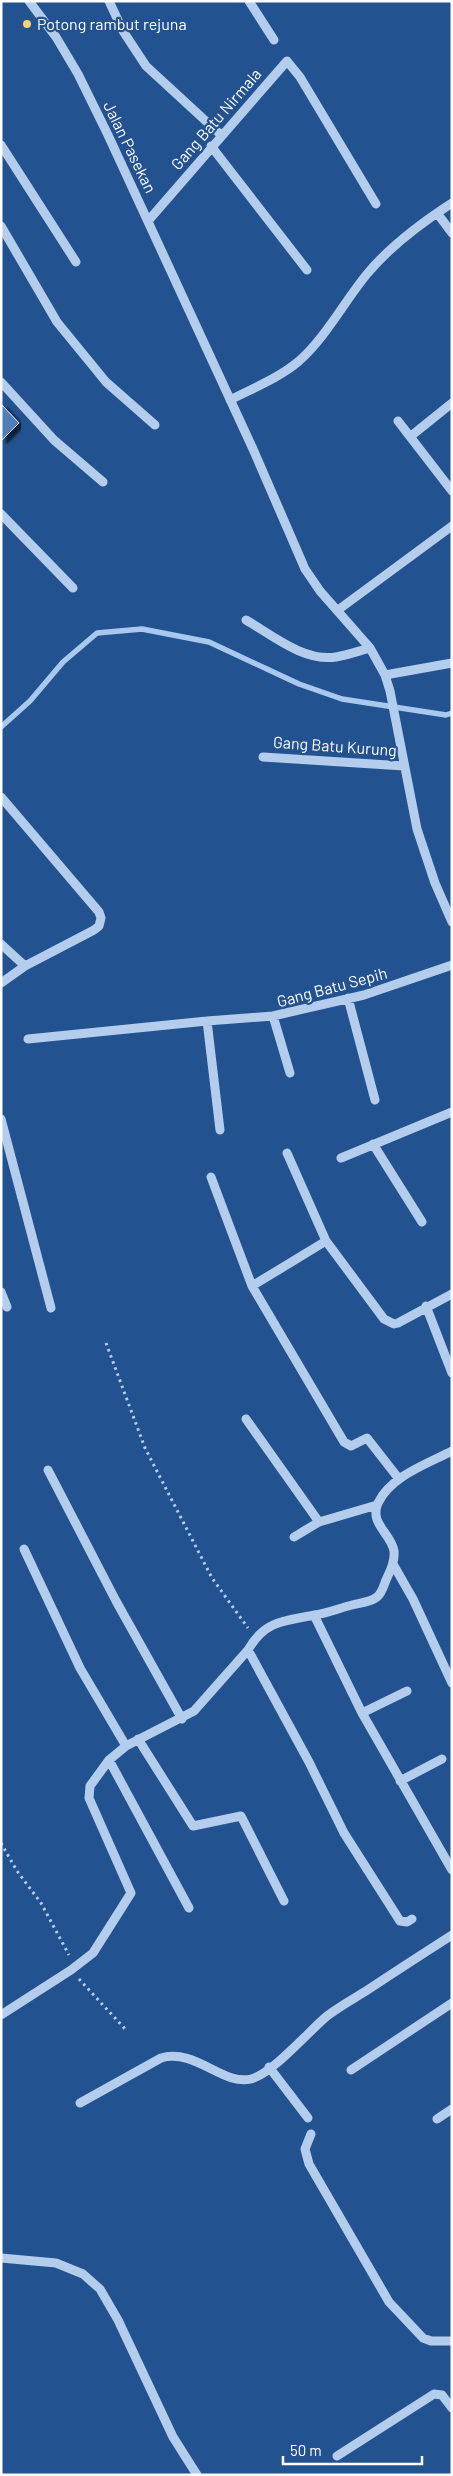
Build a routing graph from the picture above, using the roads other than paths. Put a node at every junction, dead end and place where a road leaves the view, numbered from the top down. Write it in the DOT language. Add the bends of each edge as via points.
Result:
graph roads {
  1 [pos="29,1"];
  2 [pos="109,1"];
  3 [pos="249,1"];
  4 [pos="274,40"];
  5 [pos="221,135"];
  6 [pos="1,145"];
  7 [pos="211,146"];
  8 [pos="452,203"];
  9 [pos="376,204"];
  10 [pos="437,213"];
  11 [pos="148,220"];
  12 [pos="1,226"];
  13 [pos="452,233"];
  14 [pos="76,262"];
  15 [pos="307,270"];
  16 [pos="1,382"];
  17 [pos="230,400"];
  18 [pos="452,403"];
  19 [pos="398,421"];
  20 [pos="155,425"];
  21 [pos="411,436"];
  22 [pos="103,482"];
  23 [pos="452,491"];
  24 [pos="1,514"];
  25 [pos="452,526"];
  26 [pos="73,588"];
  27 [pos="338,610"];
  28 [pos="246,620"];
  29 [pos="370,648"];
  30 [pos="452,663"];
  31 [pos="385,675"];
  32 [pos="263,757"];
  33 [pos="404,766"];
  34 [pos="1,798"];
  35 [pos="448,903"];
  36 [pos="452,922"];
  37 [pos="1,944"];
  38 [pos="452,965"];
  39 [pos="25,966"];
  40 [pos="1,983"];
  41 [pos="348,998"];
  42 [pos="274,1016"];
  43 [pos="207,1021"];
  44 [pos="28,1039"];
  45 [pos="290,1074"];
  46 [pos="375,1100"];
  47 [pos="452,1112"];
  48 [pos="1,1119"];
  49 [pos="220,1130"];
  50 [pos="374,1144"];
  51 [pos="287,1153"];
  52 [pos="341,1158"];
  53 [pos="211,1177"];
  54 [pos="422,1222"];
  55 [pos="326,1241"];
  56 [pos="252,1286"];
  57 [pos="1,1292"];
  58 [pos="452,1294"];
  59 [pos="426,1306"];
  60 [pos="7,1307"];
  61 [pos="51,1308"];
  62 [pos="452,1372"];
  63 [pos="246,1419"];
  64 [pos="452,1451"];
  65 [pos="48,1470"];
  66 [pos="399,1479"];
  67 [pos="377,1505"];
  68 [pos="319,1522"];
  69 [pos="294,1538"];
  70 [pos="24,1548"];
  71 [pos="393,1564"];
  72 [pos="314,1615"];
  73 [pos="248,1650"];
  74 [pos="452,1683"];
  75 [pos="407,1691"];
  76 [pos="362,1714"];
  77 [pos="182,1719"];
  78 [pos="138,1739"];
  79 [pos="126,1746"];
  80 [pos="442,1759"];
  81 [pos="109,1760"];
  82 [pos="400,1781"];
  83 [pos="450,1865"];
  84 [pos="284,1901"];
  85 [pos="189,1908"];
  86 [pos="412,1919"];
  87 [pos="449,1937"];
  88 [pos="452,1947"];
  89 [pos="452,2003"];
  90 [pos="1,2014"];
  91 [pos="266,2070"];
  92 [pos="351,2070"];
  93 [pos="80,2103"];
  94 [pos="452,2109"];
  95 [pos="308,2118"];
  96 [pos="437,2119"];
  97 [pos="311,2134"];
  98 [pos="1,2258"];
  99 [pos="452,2341"];
  100 [pos="452,2408"];
  101 [pos="338,2456"];
  102 [pos="197,2475"];
  1 -- 11 [label="street, Jalan Pasekan" via="78,74"];
  2 -- 5 [label="street" via="123,31 146,66"];
  3 -- 4 [label="street"];
  5 -- 7 [label="street, Gang Batu Nirmala"];
  5 -- 9 [label="street, Gang Batu Nirmala" via="287,61 300,77"];
  6 -- 14 [label="street"];
  7 -- 11 [label="street, Gang Batu Nirmala"];
  7 -- 15 [label="street"];
  8 -- 10 [label="street"];
  10 -- 13 [label="street"];
  10 -- 17 [label="street" via="392,247 300,360 271,380"];
  11 -- 17 [label="street, Jalan Pasekan"];
  12 -- 20 [label="street" via="57,322 106,382"];
  16 -- 22 [label="street" via="54,440"];
  17 -- 27 [label="street, Jalan Pasekan" via="304,569"];
  18 -- 21 [label="street"];
  19 -- 21 [label="street"];
  21 -- 23 [label="street"];
  24 -- 26 [label="street"];
  25 -- 27 [label="street"];
  27 -- 29 [label="street, Jalan Pasekan"];
  28 -- 29 [label="street" via="294,648 321,658"];
  29 -- 31 [label="street, Jalan Pasekan"];
  30 -- 31 [label="street"];
  31 -- 33 [label="street, Jalan Pasekan"];
  32 -- 33 [label="street, Gang Batu Kurung"];
  33 -- 35 [label="street, Jalan Pasekan" via="417,830"];
  34 -- 39 [label="street" via="101,915 99,926 94,930"];
  35 -- 36 [label="street, Jalan Pasekan"];
  37 -- 39 [label="street"];
  38 -- 41 [label="street, Gang Batu Sepih" via="399,985"];
  39 -- 40 [label="street"];
  41 -- 42 [label="street, Gang Batu Sepih"];
  41 -- 46 [label="street"];
  42 -- 43 [label="street"];
  42 -- 45 [label="street, Gang Batu Sepih"];
  43 -- 44 [label="street"];
  43 -- 49 [label="street"];
  47 -- 50 [label="street"];
  48 -- 61 [label="street"];
  50 -- 52 [label="street"];
  50 -- 54 [label="street"];
  51 -- 55 [label="street"];
  53 -- 56 [label="street"];
  55 -- 56 [label="street"];
  55 -- 59 [label="street" via="390,1323 398,1323"];
  56 -- 66 [label="street" via="344,1442 351,1446 367,1438"];
  57 -- 60 [label="street"];
  58 -- 59 [label="street"];
  59 -- 62 [label="street"];
  63 -- 68 [label="street"];
  64 -- 66 [label="street"];
  65 -- 77 [label="street" via="116,1602"];
  66 -- 67 [label="street"];
  67 -- 68 [label="street"];
  67 -- 71 [label="street" via="375,1516 392,1546"];
  68 -- 69 [label="street"];
  70 -- 79 [label="street" via="80,1668"];
  71 -- 72 [label="street" via="377,1597"];
  71 -- 74 [label="street"];
  72 -- 73 [label="street" via="273,1624 255,1638"];
  72 -- 76 [label="street"];
  73 -- 77 [label="street" via="194,1711"];
  73 -- 86 [label="street" via="348,1840 400,1921"];
  75 -- 76 [label="street"];
  76 -- 82 [label="street"];
  77 -- 78 [label="street"];
  78 -- 79 [label="street"];
  78 -- 84 [label="street" via="192,1826 241,1816"];
  79 -- 81 [label="street"];
  80 -- 82 [label="street"];
  81 -- 85 [label="street"];
  81 -- 90 [label="street" via="90,1786 89,1798 131,1893 93,1953"];
  82 -- 83 [label="street"];
  87 -- 88 [label="street"];
  87 -- 91 [label="street" via="327,2016 297,2046"];
  89 -- 92 [label="street"];
  91 -- 93 [label="street" via="251,2079 240,2079 190,2058 171,2055"];
  91 -- 95 [label="street"];
  94 -- 96 [label="street"];
  97 -- 99 [label="street" via="305,2149 309,2164 389,2302 423,2338"];
  98 -- 102 [label="street" via="56,2263 83,2274 100,2289"];
  100 -- 101 [label="street" via="442,2394 434,2394"];
}
